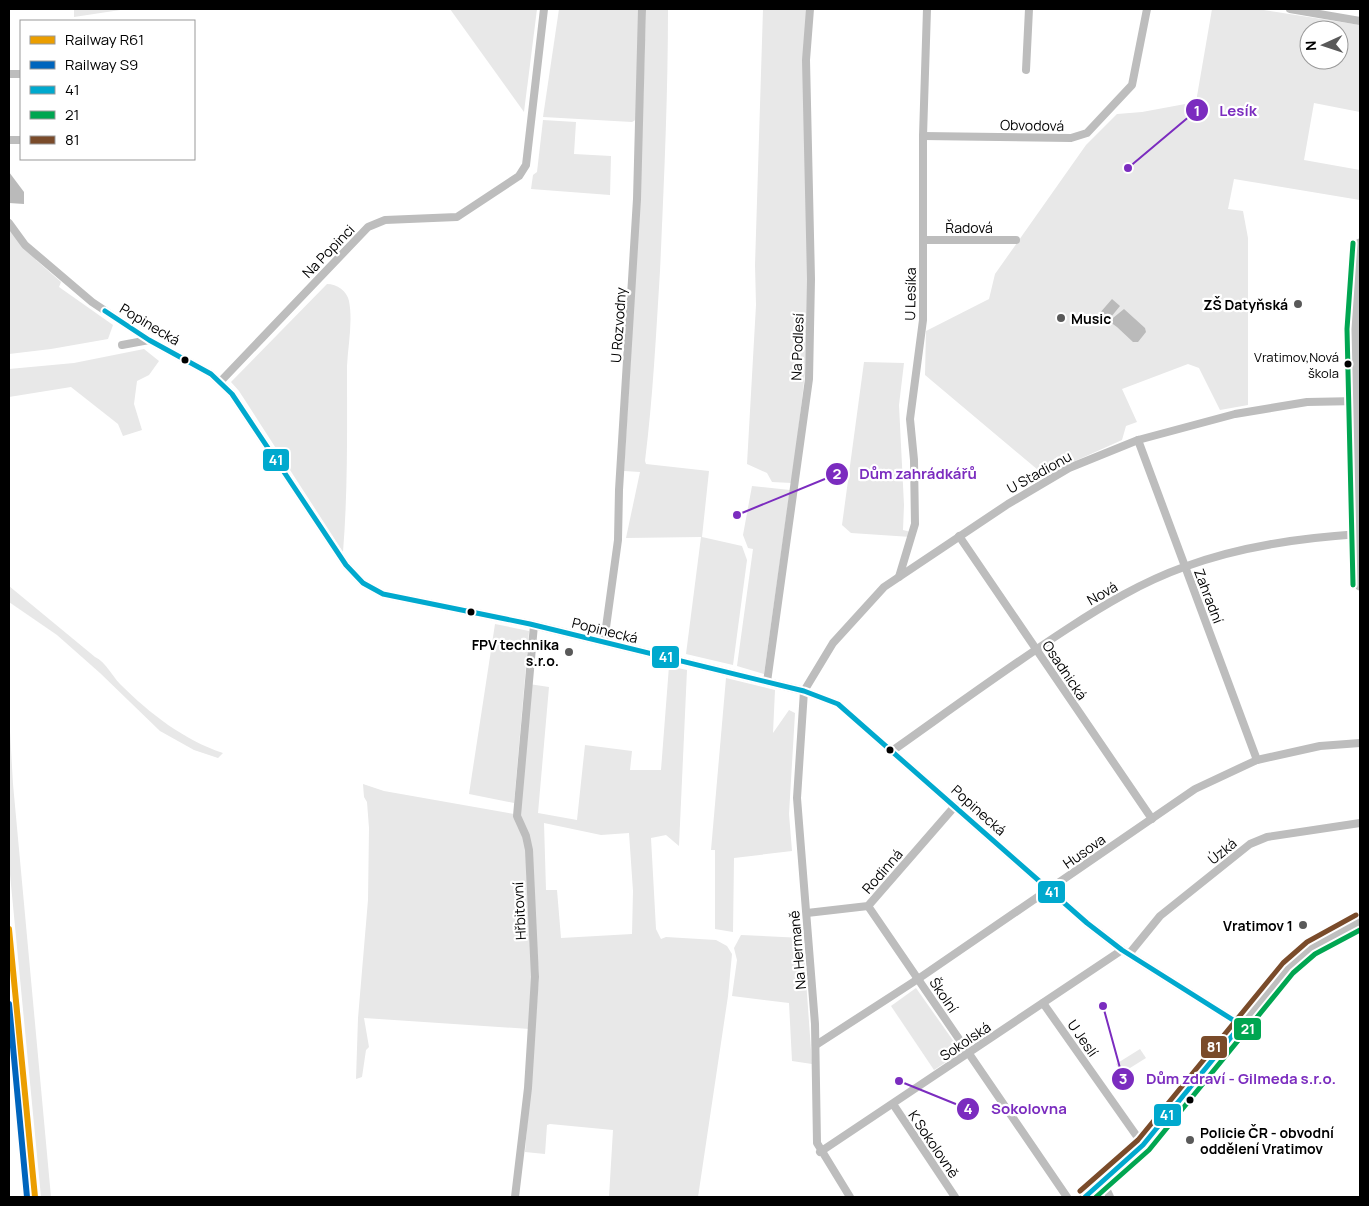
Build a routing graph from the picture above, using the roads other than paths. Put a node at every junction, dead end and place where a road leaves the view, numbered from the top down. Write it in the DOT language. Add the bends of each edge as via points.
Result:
graph roads {
  1 [pos="544,9"];
  2 [pos="642,9"];
  3 [pos="810,9"];
  4 [pos="928,9"];
  5 [pos="1029,9"];
  6 [pos="1147,9"];
  7 [pos="1290,9"];
  8 [pos="1360,21"];
  9 [pos="1026,70"];
  10 [pos="923,136"];
  11 [pos="9,223"];
  12 [pos="923,240"];
  13 [pos="1016,240"];
  14 [pos="1360,244"];
  15 [pos="149,340"];
  16 [pos="122,345"];
  17 [pos="220,382"];
  18 [pos="1358,401"];
  19 [pos="1138,440"];
  20 [pos="1359,534"];
  21 [pos="958,536"];
  22 [pos="1184,566"];
  23 [pos="899,577"];
  24 [pos="1360,585"];
  25 [pos="534,625"];
  26 [pos="604,642"];
  27 [pos="1036,649"];
  28 [pos="767,682"];
  29 [pos="804,691"];
  30 [pos="1360,743"];
  31 [pos="892,751"];
  32 [pos="1257,760"];
  33 [pos="956,806"];
  34 [pos="1152,819"];
  35 [pos="1360,823"];
  36 [pos="1049,890"];
  37 [pos="868,906"];
  38 [pos="807,913"];
  39 [pos="1360,922"];
  40 [pos="1126,952"];
  41 [pos="918,980"];
  42 [pos="1043,1003"];
  43 [pos="1241,1025"];
  44 [pos="816,1045"];
  45 [pos="968,1054"];
  46 [pos="893,1104"];
  47 [pos="1136,1135"];
  48 [pos="820,1152"];
  49 [pos="1103,1182"];
  50 [pos="515,1197"];
  51 [pos="850,1197"];
  52 [pos="955,1197"];
  53 [pos="1067,1197"];
  54 [pos="1085,1197"];
  55 [pos="1110,1197"];
  1 -- 17 [label="street, Na Popinci" via="526,165 519,176 456,216 385,220 368,227"];
  2 -- 26 [label="street, U Rozvodny" via="637,199 618,540"];
  3 -- 28 [label="street, Na Podlesí" via="806,60 811,279 809,379"];
  4 -- 10 [label="street, U Lesíka"];
  5 -- 9 [label="street"];
  6 -- 10 [label="street, Obvodová" via="1132,85 1087,133 1071,138"];
  7 -- 8 [label="street"];
  10 -- 12 [label="street, U Lesíka"];
  11 -- 15 [label="street, Popinecká" via="25,244 92,302"];
  12 -- 13 [label="street, Řadová"];
  12 -- 23 [label="street, U Lesíka" via="923,320 910,419 915,524"];
  14 -- 18 [label="main road" via="1354,314"];
  15 -- 16 [label="street"];
  15 -- 17 [label="street, Popinecká"];
  17 -- 25 [label="street, Popinecká" via="232,394 346,565 363,583 383,594"];
  18 -- 19 [label="street, U Stadionu" via="1308,402 1235,414"];
  18 -- 20 [label="main road"];
  19 -- 21 [label="street, U Stadionu" via="1069,468"];
  19 -- 22 [label="street, Zahradní"];
  20 -- 22 [label="street, Nová" via="1253,547"];
  20 -- 24 [label="main road"];
  21 -- 23 [label="street, U Stadionu"];
  21 -- 27 [label="street, Osadnická"];
  22 -- 27 [label="street, Nová" via="1110,602"];
  22 -- 32 [label="street, Zahradní"];
  23 -- 29 [label="street, U Stadionu" via="884,587 833,643"];
  25 -- 26 [label="street, Popinecká"];
  25 -- 50 [label="street, Hřbitovní" via="517,816 529,850 535,977 528,1088"];
  26 -- 28 [label="street, Popinecká"];
  27 -- 31 [label="street, Nová"];
  27 -- 34 [label="street, Osadnická"];
  28 -- 29 [label="street, Popinecká"];
  29 -- 31 [label="street, Popinecká" via="838,704"];
  29 -- 38 [label="street, Na Hermaně" via="797,798"];
  30 -- 32 [label="street, Husova" via="1320,746"];
  31 -- 33 [label="street, Popinecká"];
  32 -- 34 [label="street, Husova" via="1195,789"];
  33 -- 36 [label="street, Popinecká"];
  33 -- 37 [label="street, Rodinná"];
  34 -- 36 [label="street, Husova"];
  35 -- 40 [label="street, Úzká" via="1274,836 1250,844 1160,916"];
  36 -- 40 [label="street, Popinecká"];
  36 -- 41 [label="street, Husova"];
  37 -- 38 [label="street, Rodinná"];
  37 -- 41 [label="street, Školní"];
  38 -- 44 [label="street, Na Hermaně"];
  39 -- 43 [label="main road" via="1311,948 1288,968"];
  40 -- 42 [label="street, Sokolská"];
  40 -- 43 [label="street, Popinecká"];
  41 -- 44 [label="street, Husova"];
  41 -- 45 [label="street, Školní"];
  42 -- 45 [label="street, Sokolská"];
  42 -- 47 [label="street, U Jeslí"];
  43 -- 49 [label="main road" via="1143,1145"];
  44 -- 48 [label="street, Na Hermaně" via="817,1143"];
  45 -- 46 [label="street, Sokolská"];
  45 -- 53 [label="street, Školní"];
  46 -- 48 [label="street, Sokolská"];
  46 -- 52 [label="street, K Sokolovně"];
  48 -- 51 [label="street, Na Hermaně"];
  49 -- 54 [label="main road"];
  49 -- 55 [label="street"];
}
